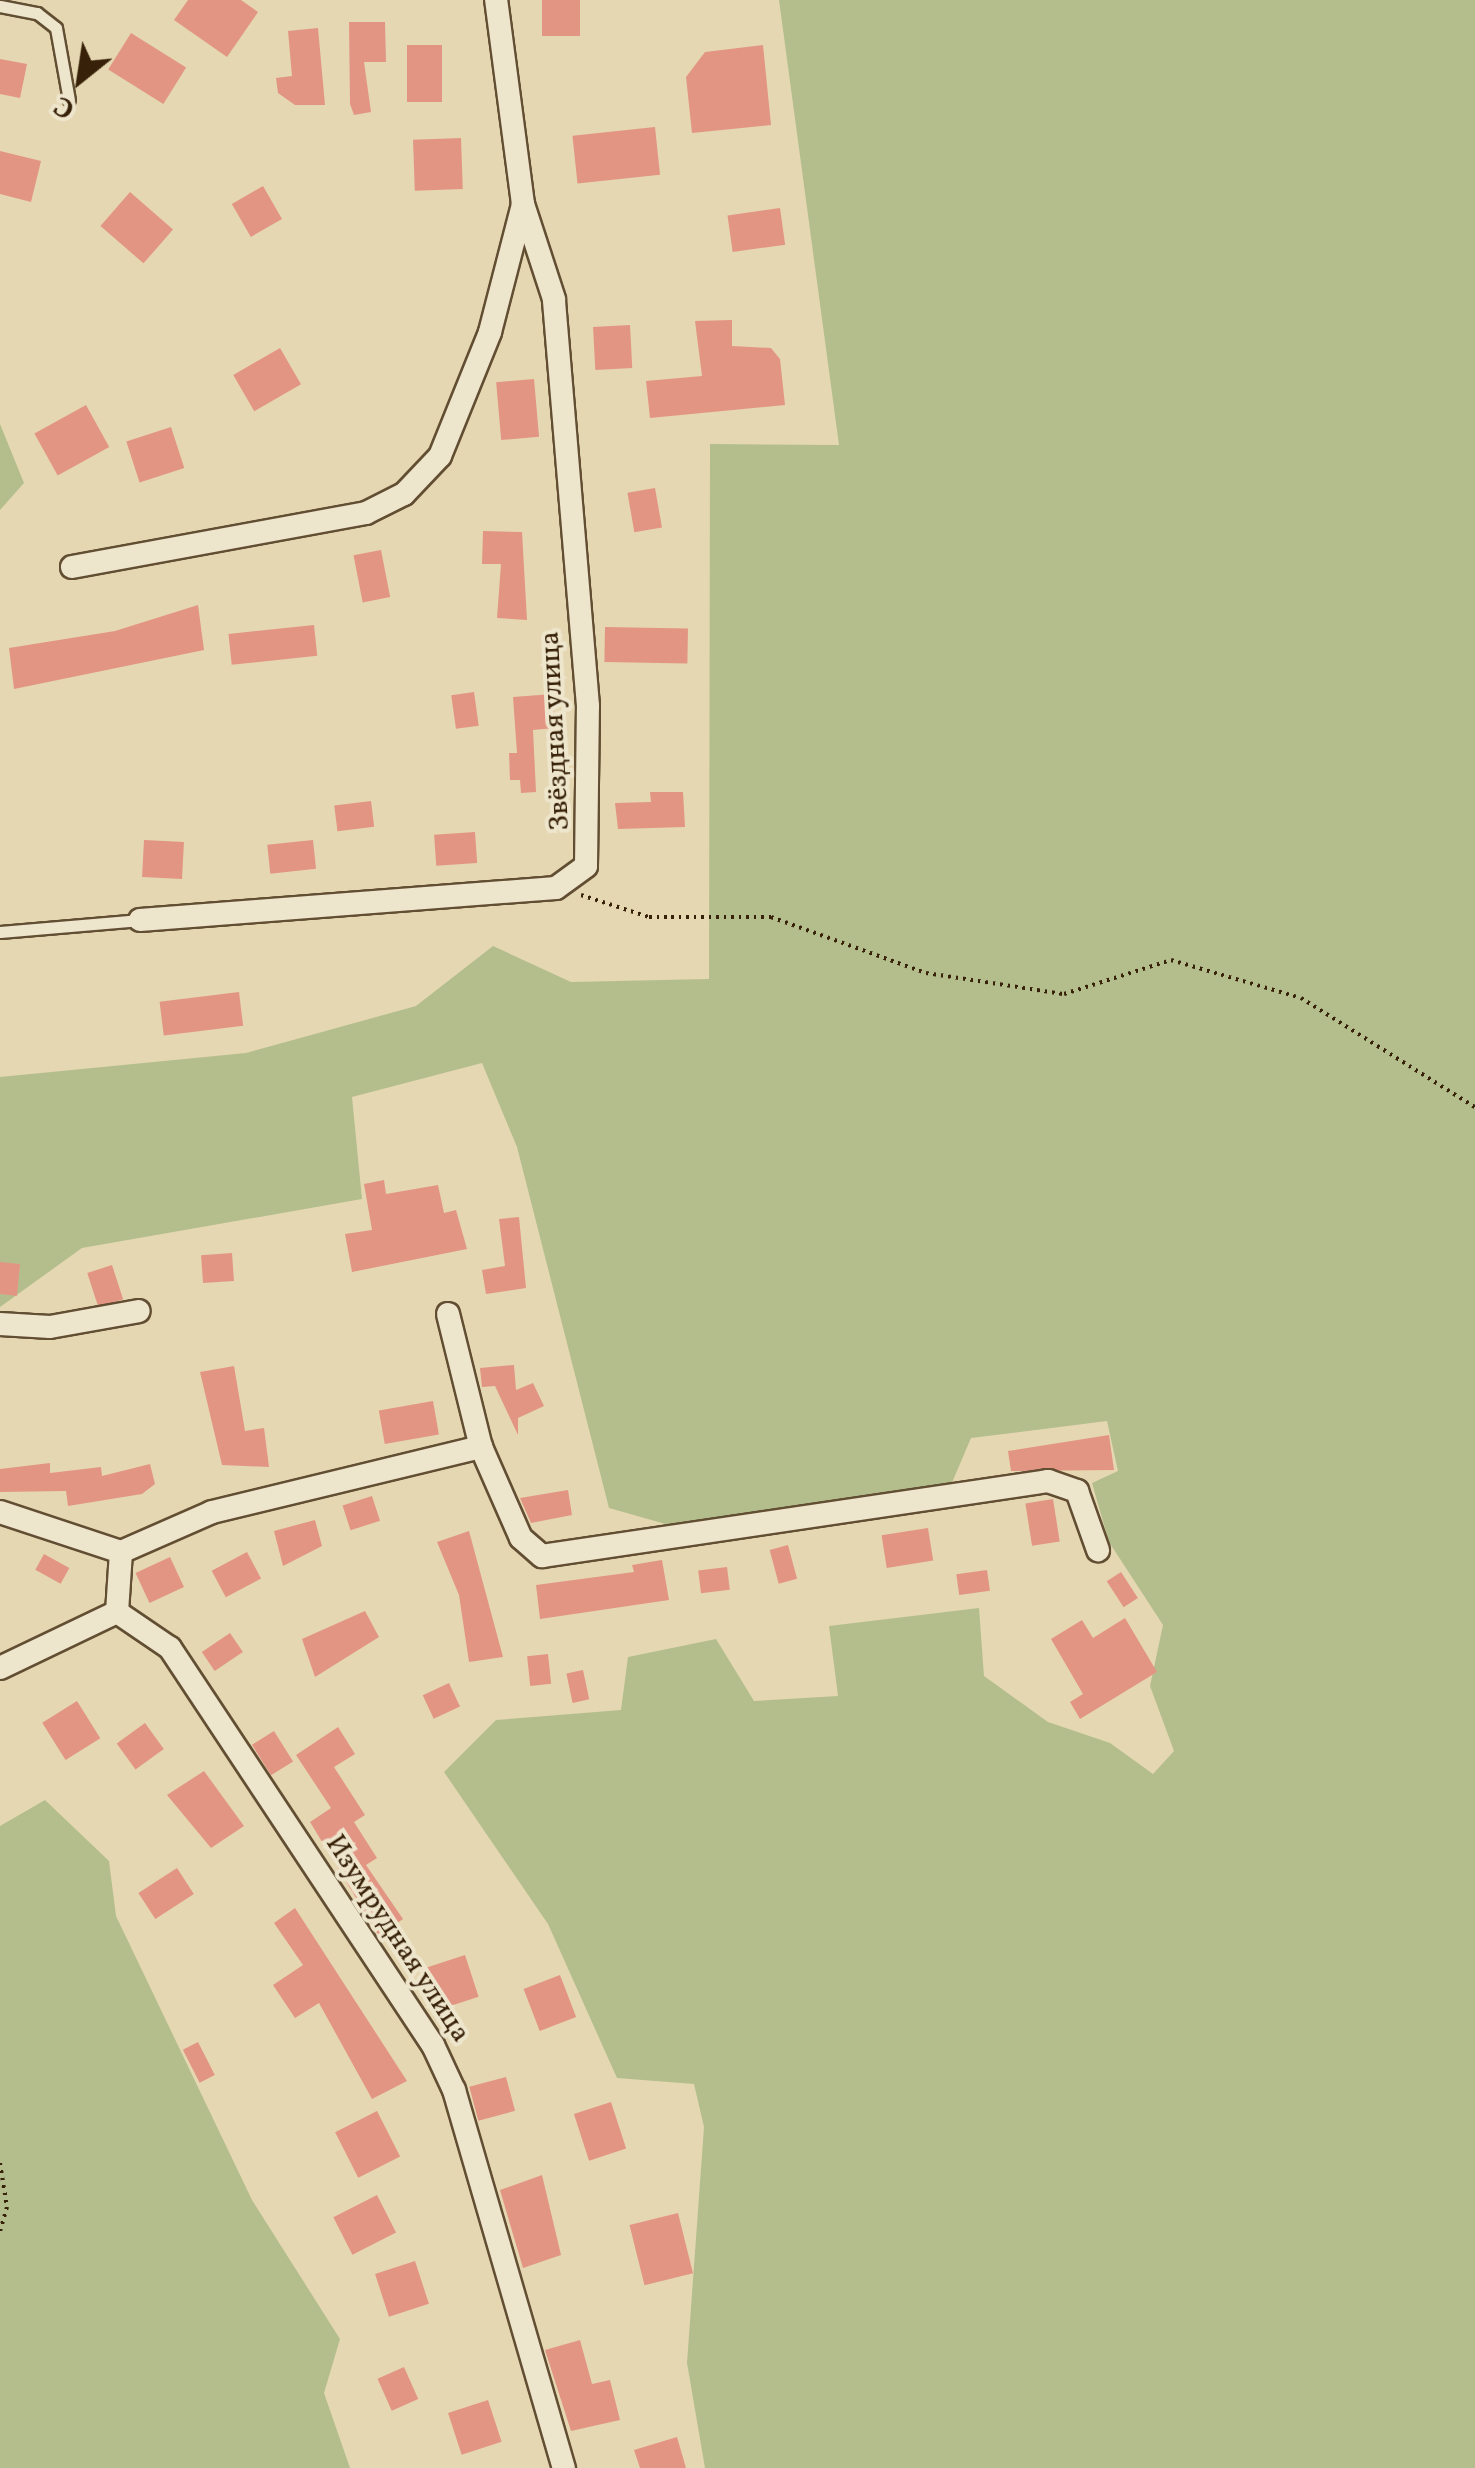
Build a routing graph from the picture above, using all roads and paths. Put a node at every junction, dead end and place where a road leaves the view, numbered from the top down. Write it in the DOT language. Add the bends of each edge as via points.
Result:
graph roads {
  1 [pos="496,0"];
  2 [pos="0,6"];
  3 [pos="68,100"];
  4 [pos="522,204"];
  5 [pos="72,567"];
  6 [pos="556,888"];
  7 [pos="140,920"];
  8 [pos="0,932"];
  9 [pos="1475,1107"];
  10 [pos="140,1312"];
  11 [pos="448,1314"];
  12 [pos="0,1324"];
  13 [pos="481,1447"];
  14 [pos="0,1512"];
  15 [pos="1098,1550"];
  16 [pos="121,1552"];
  17 [pos="118,1612"];
  18 [pos="0,1668"];
  19 [pos="0,2163"];
  20 [pos="0,2232"];
  21 [pos="564,2468"];
  1 -- 4 [label="street"];
  2 -- 3 [label="lane" via="37,13 56,28"];
  4 -- 5 [label="street" via="460,413 440,456 404,494 314,526"];
  4 -- 6 [label="street, Звёздная улица" via="554,298 588,706 592,846 586,866"];
  6 -- 7 [label="street"];
  6 -- 9 [label="path" via="649,917 770,917 926,973 1064,994 1171,960 1301,998"];
  7 -- 8 [label="lane"];
  10 -- 12 [label="street" via="50,1327"];
  11 -- 13 [label="street"];
  13 -- 15 [label="street" via="521,1538 542,1556 1048,1482 1077,1491"];
  13 -- 16 [label="street" via="212,1512"];
  14 -- 16 [label="street" via="54,1524"];
  16 -- 17 [label="street"];
  17 -- 18 [label="street"];
  17 -- 21 [label="street, Изумрудная улица" via="170,1648 433,2045 454,2090"];
  19 -- 20 [label="path" via="7,2206"];
}
